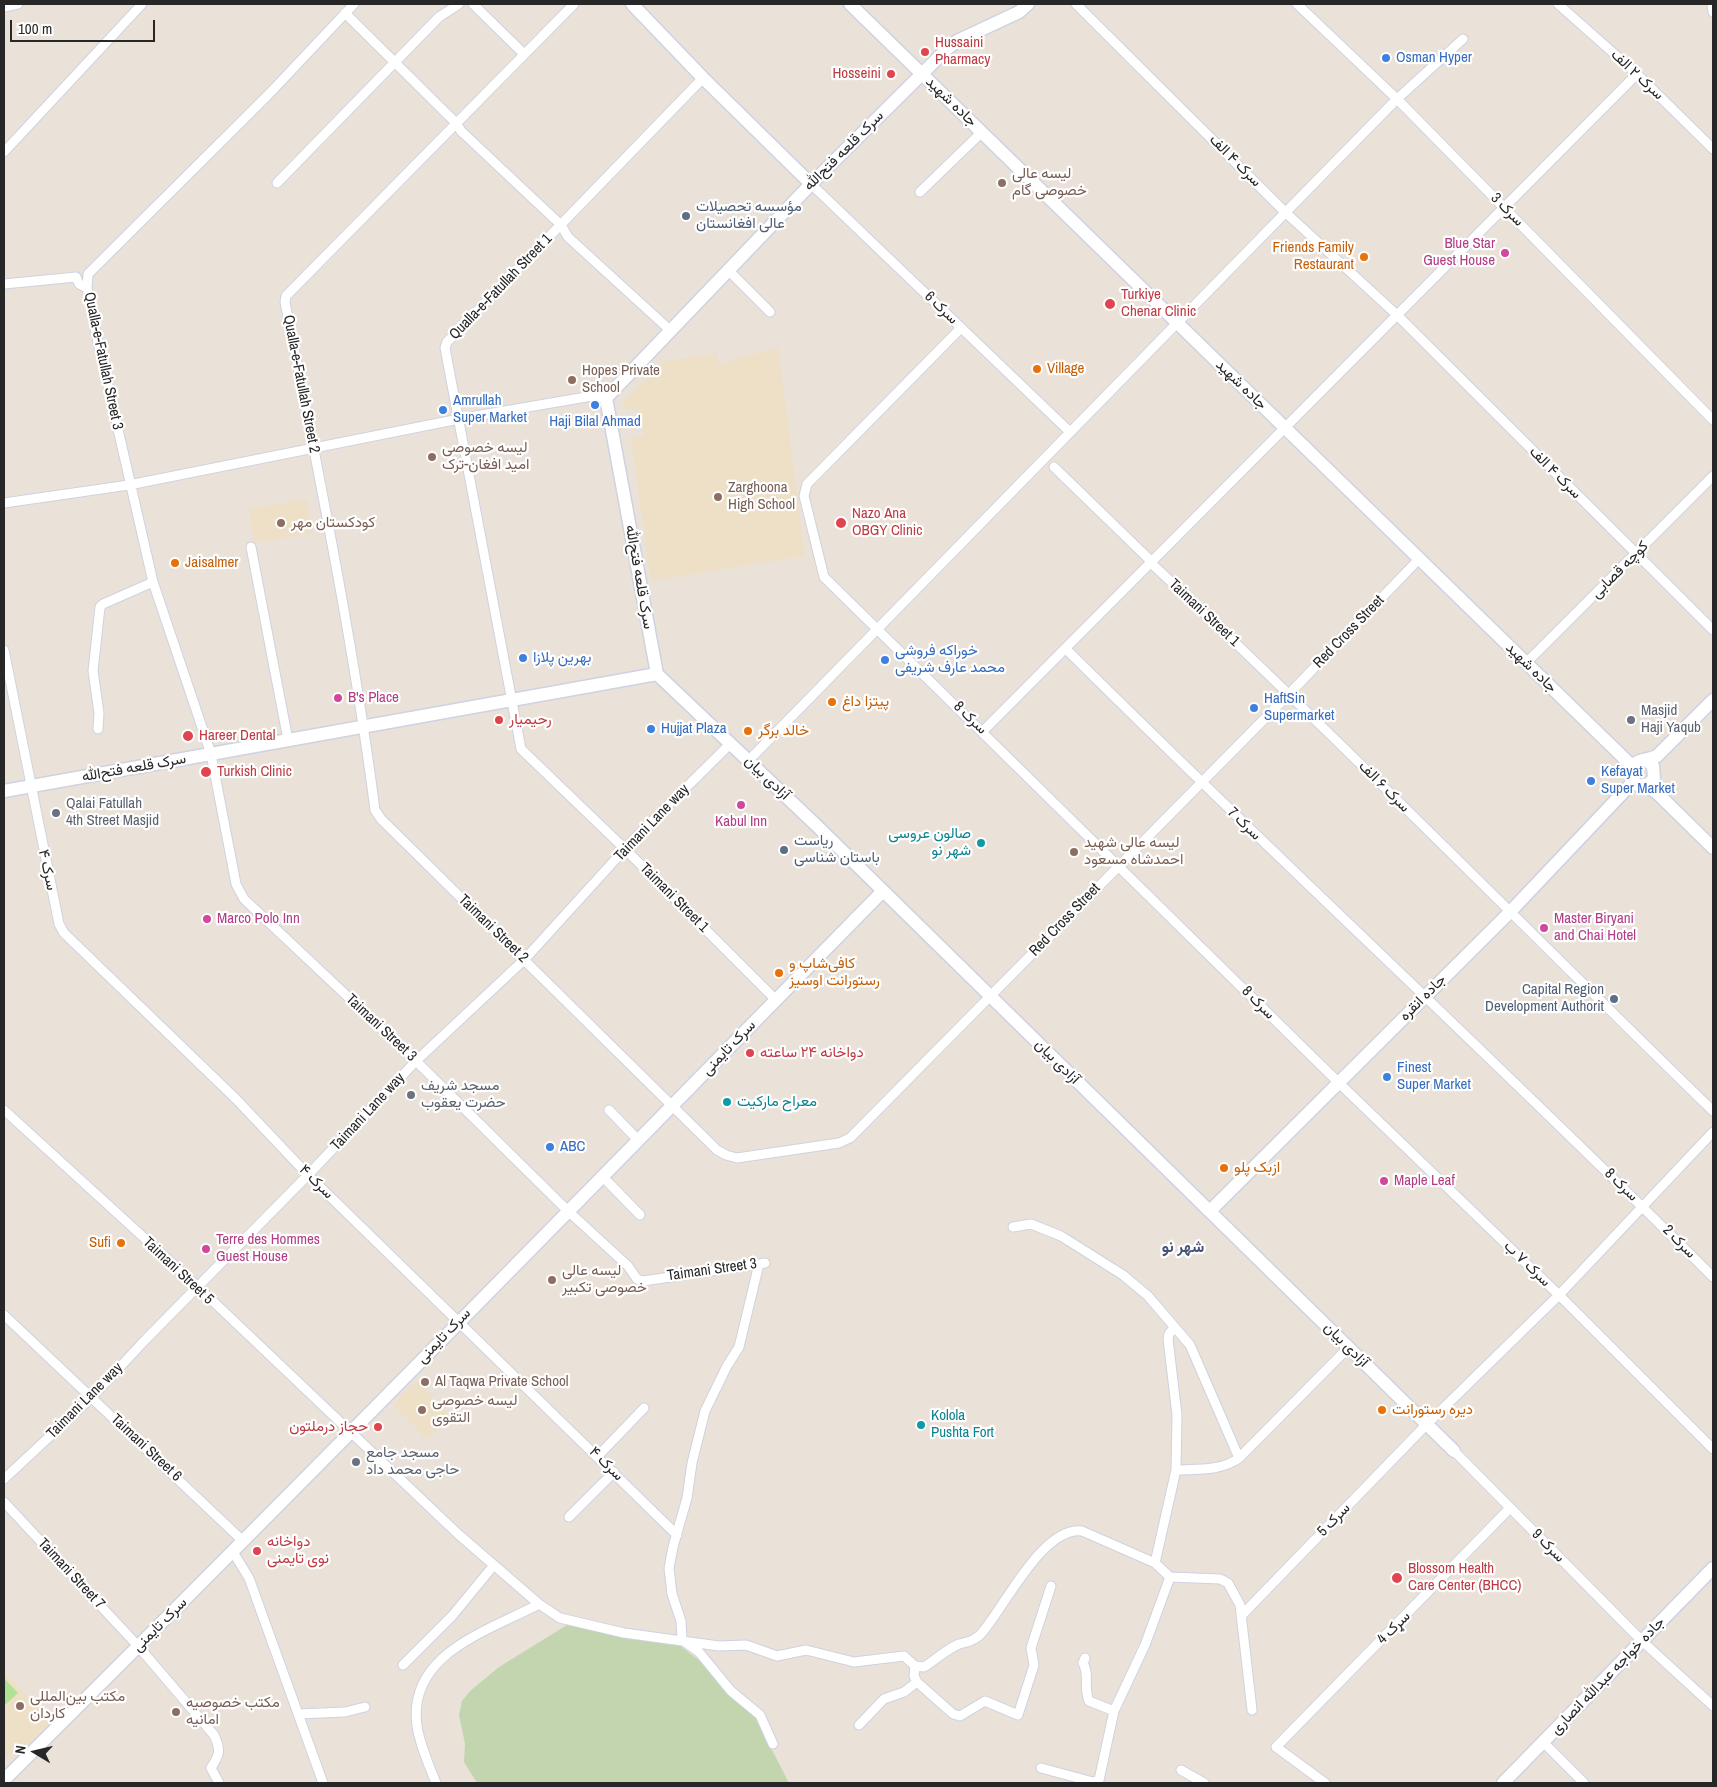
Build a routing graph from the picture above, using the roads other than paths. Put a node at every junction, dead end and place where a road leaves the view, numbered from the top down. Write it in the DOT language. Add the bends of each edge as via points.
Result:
graph roads {
  1 [pos="18,4"];
  2 [pos="142,4"];
  3 [pos="354,4"];
  4 [pos="459,4"];
  5 [pos="473,4"];
  6 [pos="574,4"];
  7 [pos="632,4"];
  8 [pos="850,4"];
  9 [pos="1028,4"];
  10 [pos="1076,4"];
  11 [pos="1297,4"];
  12 [pos="1558,4"];
  13 [pos="1712,4"];
  14 [pos="4,7"];
  15 [pos="1713,12"];
  16 [pos="345,13"];
  17 [pos="1463,39"];
  18 [pos="523,54"];
  19 [pos="396,62"];
  20 [pos="921,73"];
  21 [pos="1637,74"];
  22 [pos="703,78"];
  23 [pos="1397,99"];
  24 [pos="456,123"];
  25 [pos="982,132"];
  26 [pos="1713,149"];
  27 [pos="4,152"];
  28 [pos="277,183"];
  29 [pos="811,184"];
  30 [pos="920,192"];
  31 [pos="1504,208"];
  32 [pos="1286,212"];
  33 [pos="561,225"];
  34 [pos="728,270"];
  35 [pos="4,284"];
  36 [pos="87,288"];
  37 [pos="770,312"];
  38 [pos="1397,315"];
  39 [pos="1177,322"];
  40 [pos="961,328"];
  41 [pos="670,331"];
  42 [pos="606,398"];
  43 [pos="457,419"];
  44 [pos="1713,420"];
  45 [pos="1285,428"];
  46 [pos="1070,432"];
  47 [pos="314,448"];
  48 [pos="1054,467"];
  49 [pos="1713,476"];
  50 [pos="130,485"];
  51 [pos="4,503"];
  52 [pos="251,548"];
  53 [pos="1636,555"];
  54 [pos="1419,559"];
  55 [pos="1151,562"];
  56 [pos="152,582"];
  57 [pos="877,630"];
  58 [pos="1713,630"];
  59 [pos="1066,649"];
  60 [pos="4,650"];
  61 [pos="1257,663"];
  62 [pos="1526,663"];
  63 [pos="657,674"];
  64 [pos="1290,694"];
  65 [pos="510,700"];
  66 [pos="1713,700"];
  67 [pos="364,727"];
  68 [pos="98,729"];
  69 [pos="983,731"];
  70 [pos="288,740"];
  71 [pos="731,743"];
  72 [pos="211,754"];
  73 [pos="749,760"];
  74 [pos="1647,761"];
  75 [pos="1632,766"];
  76 [pos="1200,782"];
  77 [pos="1633,782"];
  78 [pos="30,786"];
  79 [pos="1651,789"];
  80 [pos="4,791"];
  81 [pos="1713,848"];
  82 [pos="625,849"];
  83 [pos="1118,865"];
  84 [pos="883,891"];
  85 [pos="1509,913"];
  86 [pos="525,959"];
  87 [pos="990,996"];
  88 [pos="1425,996"];
  89 [pos="776,1000"];
  90 [pos="416,1061"];
  91 [pos="1339,1082"];
  92 [pos="673,1105"];
  93 [pos="4,1110"];
  94 [pos="609,1110"];
  95 [pos="1713,1111"];
  96 [pos="1713,1132"];
  97 [pos="638,1140"];
  98 [pos="308,1176"];
  99 [pos="602,1176"];
  100 [pos="1644,1208"];
  101 [pos="568,1211"];
  102 [pos="1210,1211"];
  103 [pos="640,1215"];
  104 [pos="1013,1228"];
  105 [pos="1713,1277"];
  106 [pos="198,1287"];
  107 [pos="1559,1295"];
  108 [pos="4,1315"];
  109 [pos="459,1320"];
  110 [pos="1174,1328"];
  111 [pos="1348,1348"];
  112 [pos="92,1397"];
  113 [pos="644,1408"];
  114 [pos="1426,1425"];
  115 [pos="351,1434"];
  116 [pos="1713,1449"];
  117 [pos="1454,1451"];
  118 [pos="598,1456"];
  119 [pos="1239,1458"];
  120 [pos="1176,1470"];
  121 [pos="614,1472"];
  122 [pos="4,1479"];
  123 [pos="4,1502"];
  124 [pos="1510,1508"];
  125 [pos="569,1518"];
  126 [pos="677,1535"];
  127 [pos="243,1540"];
  128 [pos="233,1552"];
  129 [pos="1155,1563"];
  130 [pos="494,1565"];
  131 [pos="1713,1568"];
  132 [pos="1170,1577"];
  133 [pos="1051,1586"];
  134 [pos="539,1604"];
  135 [pos="1241,1616"];
  136 [pos="682,1640"];
  137 [pos="1642,1641"];
  138 [pos="138,1646"];
  139 [pos="1085,1658"];
  140 [pos="403,1665"];
  141 [pos="915,1666"];
  142 [pos="917,1682"];
  143 [pos="1713,1706"];
  144 [pos="365,1707"];
  145 [pos="1252,1710"];
  146 [pos="1114,1711"];
  147 [pos="298,1714"];
  148 [pos="859,1725"];
  149 [pos="1543,1742"];
  150 [pos="773,1744"];
  151 [pos="1041,1768"];
  152 [pos="1181,1770"];
  153 [pos="4,1780"];
  154 [pos="1319,1781"];
  155 [pos="219,1783"];
  156 [pos="323,1783"];
  157 [pos="436,1783"];
  158 [pos="1204,1783"];
  159 [pos="1503,1783"];
  160 [pos="1584,1783"];
  1 -- 14 [label="street"];
  2 -- 27 [label="street"];
  3 -- 16 [label="street, Qualla-e-Fatullah Street 3"];
  4 -- 19 [label="street" via="439,17"];
  5 -- 18 [label="street"];
  6 -- 18 [label="street, Qualla-e-Fatullah Street 2"];
  7 -- 22 [label="main road"];
  8 -- 20 [label="main road, جاده شهید"];
  9 -- 20 [label="main road, سرک قلعه فتح‌الله" via="1019,12 956,41"];
  10 -- 32 [label="street, سرک ۴ الف"];
  11 -- 23 [label="street, سرک 3"];
  12 -- 21 [label="street, سرک ۲ الف"];
  13 -- 15 [label="street"];
  16 -- 19 [label="street"];
  16 -- 36 [label="street, Qualla-e-Fatullah Street 3" via="269,94 88,274"];
  17 -- 23 [label="street"];
  18 -- 24 [label="street, Qualla-e-Fatullah Street 2"];
  19 -- 24 [label="street"];
  19 -- 28 [label="street"];
  20 -- 25 [label="main road, جاده شهید"];
  20 -- 29 [label="main road, سرک قلعه فتح‌الله"];
  21 -- 26 [label="street, سرک ۲ الف"];
  21 -- 31 [label="street"];
  22 -- 29 [label="main road"];
  22 -- 33 [label="street, Qualla-e-Fatullah Street 1"];
  23 -- 31 [label="street, سرک 3"];
  23 -- 32 [label="street"];
  24 -- 33 [label="street"];
  24 -- 47 [label="street, Qualla-e-Fatullah Street 2" via="286,296"];
  25 -- 30 [label="street"];
  25 -- 39 [label="main road, جاده شهید"];
  29 -- 34 [label="main road, سرک قلعه فتح‌الله"];
  29 -- 40 [label="street, سرک 6"];
  31 -- 38 [label="street"];
  31 -- 44 [label="street, سرک 3"];
  32 -- 38 [label="street, سرک ۴ الف"];
  32 -- 39 [label="street"];
  33 -- 41 [label="street" via="568,237"];
  33 -- 43 [label="street, Qualla-e-Fatullah Street 1" via="447,342 445,348"];
  34 -- 37 [label="street"];
  34 -- 41 [label="main road, سرک قلعه فتح‌الله"];
  35 -- 36 [label="street" via="76,277 79,284"];
  36 -- 50 [label="street, Qualla-e-Fatullah Street 3"];
  38 -- 45 [label="street"];
  38 -- 53 [label="street, سرک ۴ الف"];
  39 -- 45 [label="main road, جاده شهید"];
  39 -- 46 [label="street"];
  40 -- 46 [label="street, سرک 6"];
  40 -- 57 [label="street, سرک 8" via="804,490 824,577"];
  41 -- 42 [label="main road, سرک قلعه فتح‌الله"];
  42 -- 43 [label="street" via="592,396"];
  42 -- 63 [label="main road, سرک قلعه فتح‌الله"];
  43 -- 47 [label="street"];
  43 -- 65 [label="street, Qualla-e-Fatullah Street 1"];
  45 -- 54 [label="main road, جاده شهید"];
  45 -- 55 [label="street"];
  46 -- 57 [label="street"];
  47 -- 50 [label="street"];
  47 -- 67 [label="street, Qualla-e-Fatullah Street 2"];
  48 -- 55 [label="street"];
  49 -- 53 [label="street, کوچه قصابی"];
  50 -- 51 [label="street"];
  50 -- 56 [label="street, Qualla-e-Fatullah Street 3"];
  52 -- 70 [label="street"];
  53 -- 58 [label="street, سرک ۴ الف"];
  53 -- 62 [label="street, کوچه قصابی"];
  54 -- 62 [label="main road, جاده شهید"];
  54 -- 64 [label="street, Red Cross Street"];
  55 -- 59 [label="street"];
  55 -- 61 [label="street, Taimani Street 1"];
  56 -- 68 [label="street" via="100,607 93,671"];
  56 -- 72 [label="street, Qualla-e-Fatullah Street 3"];
  57 -- 69 [label="street, سرک 8"];
  57 -- 73 [label="street"];
  59 -- 69 [label="street"];
  59 -- 76 [label="street, سرک 7"];
  60 -- 78 [label="street, سرک ۴"];
  61 -- 64 [label="street, سرک ۶ الف"];
  62 -- 75 [label="main road, جاده شهید"];
  63 -- 65 [label="main road, سرک قلعه فتح‌الله"];
  63 -- 71 [label="main road, آزادی بیان"];
  64 -- 76 [label="street, Red Cross Street"];
  64 -- 85 [label="street, سرک ۶ الف"];
  65 -- 67 [label="main road, سرک قلعه فتح‌الله"];
  65 -- 82 [label="street, Taimani Street 1" via="524,755"];
  66 -- 74 [label="main road" via="1657,756"];
  67 -- 70 [label="main road, سرک قلعه فتح‌الله"];
  67 -- 86 [label="street, Taimani Street 2" via="375,810 380,819"];
  69 -- 83 [label="street, سرک 8"];
  70 -- 72 [label="main road, سرک قلعه فتح‌الله"];
  71 -- 73 [label="main road, آزادی بیان"];
  71 -- 82 [label="street, Taimani Lane way"];
  72 -- 78 [label="main road, سرک قلعه فتح‌الله"];
  72 -- 90 [label="street, Taimani Street 3" via="236,884 244,899"];
  73 -- 84 [label="main road, آزادی بیان"];
  74 -- 75 [label="main road" via="1639,761"];
  74 -- 79 [label="main road" via="1655,774"];
  75 -- 77 [label="main road"];
  76 -- 83 [label="street, Red Cross Street"];
  76 -- 88 [label="street, سرک 7"];
  77 -- 79 [label="main road"];
  77 -- 85 [label="main road, جاده انقره"];
  78 -- 80 [label="main road, سرک قلعه فتح‌الله"];
  78 -- 98 [label="street, سرک ۴" via="58,924 64,933 236,1099"];
  79 -- 81 [label="main road"];
  82 -- 86 [label="street, Taimani Lane way"];
  82 -- 89 [label="street, Taimani Street 1"];
  83 -- 87 [label="street, Red Cross Street"];
  83 -- 91 [label="street, سرک 8"];
  84 -- 87 [label="main road, آزادی بیان"];
  84 -- 89 [label="main road, سرک تایمنی"];
  85 -- 88 [label="main road, جاده انقره"];
  85 -- 95 [label="street, سرک ۶ الف"];
  86 -- 90 [label="street, Taimani Lane way"];
  86 -- 92 [label="street, Taimani Street 2"];
  87 -- 92 [label="street, Red Cross Street" via="850,1138 839,1143 738,1158 726,1156"];
  87 -- 102 [label="main road, آزادی بیان"];
  88 -- 91 [label="main road, جاده انقره"];
  88 -- 100 [label="street, سرک 8"];
  89 -- 92 [label="main road, سرک تایمنی"];
  90 -- 98 [label="street, Taimani Lane way"];
  90 -- 101 [label="street, Taimani Street 3"];
  91 -- 102 [label="main road, جاده انقره"];
  91 -- 107 [label="street, سرک ۷ ب"];
  92 -- 97 [label="main road, سرک تایمنی"];
  93 -- 106 [label="street, Taimani Street 5"];
  94 -- 97 [label="street"];
  96 -- 100 [label="street, سرک 5"];
  97 -- 99 [label="main road, سرک تایمنی"];
  98 -- 106 [label="street, Taimani Lane way"];
  98 -- 109 [label="street, سرک ۴"];
  99 -- 101 [label="main road, سرک تایمنی"];
  99 -- 103 [label="street"];
  100 -- 105 [label="street, سرک 2"];
  100 -- 107 [label="street, سرک 5"];
  101 -- 109 [label="main road, سرک تایمنی"];
  101 -- 126 [label="street, Taimani Street 3" via="639,1280 762,1263 739,1347 705,1411"];
  102 -- 111 [label="main road, آزادی بیان"];
  104 -- 110 [label="street" via="1031,1224 1061,1236 1123,1275 1148,1296"];
  106 -- 112 [label="street, Taimani Lane way"];
  106 -- 115 [label="street, Taimani Street 5"];
  107 -- 114 [label="street, سرک 5"];
  107 -- 116 [label="street, سرک ۷ ب"];
  108 -- 112 [label="street, Taimani Street 6"];
  109 -- 115 [label="main road, سرک تایمنی"];
  109 -- 118 [label="street, سرک ۴"];
  110 -- 119 [label="street" via="1190,1345"];
  110 -- 120 [label="street" via="1168,1339 1177,1415"];
  111 -- 114 [label="main road, آزادی بیان"];
  111 -- 119 [label="street"];
  112 -- 122 [label="street, Taimani Lane way"];
  112 -- 127 [label="street, Taimani Street 6"];
  113 -- 118 [label="street"];
  114 -- 117 [label="main road, آزادی بیان"];
  114 -- 135 [label="street, سرک 5"];
  115 -- 127 [label="main road, سرک تایمنی"];
  115 -- 130 [label="street, Taimani Street 5"];
  117 -- 124 [label="street, سرک 9"];
  118 -- 121 [label="street, سرک ۴"];
  119 -- 120 [label="street" via="1232,1464"];
  120 -- 129 [label="street"];
  121 -- 125 [label="street"];
  121 -- 126 [label="street, سرک ۴"];
  123 -- 138 [label="street, Taimani Street 7"];
  124 -- 137 [label="street, سرک 9"];
  124 -- 154 [label="street, سړک 4" via="1276,1747"];
  126 -- 136 [label="street" via="669,1568"];
  127 -- 128 [label="main road, سرک تایمنی"];
  128 -- 138 [label="main road, سرک تایمنی"];
  128 -- 147 [label="street" via="248,1578"];
  129 -- 132 [label="street"];
  129 -- 141 [label="street" via="1074,1530 1034,1559 975,1639 959,1644 924,1668"];
  130 -- 134 [label="street, Taimani Street 5"];
  130 -- 140 [label="street" via="452,1616"];
  131 -- 137 [label="main road, جاده خواجه عبدالله انصاری"];
  132 -- 135 [label="street" via="1224,1581 1238,1600"];
  132 -- 146 [label="street" via="1145,1645"];
  133 -- 142 [label="street" via="1032,1648 1034,1665 1018,1715 985,1701 957,1716"];
  134 -- 136 [label="street, Taimani Street 5" via="566,1621"];
  134 -- 157 [label="street" via="484,1629 451,1649 425,1676 417,1708 417,1724"];
  135 -- 145 [label="street"];
  136 -- 141 [label="street, Taimani Street 5" via="719,1646 746,1645 777,1656 810,1650 854,1662 904,1656"];
  136 -- 150 [label="street" via="699,1652 731,1691 760,1715"];
  137 -- 143 [label="street, سرک 9"];
  137 -- 149 [label="main road, جاده خواجه عبدالله انصاری"];
  138 -- 153 [label="main road, سرک تایمنی"];
  138 -- 155 [label="street, Taimani Street 7" via="214,1735 220,1747 211,1768"];
  139 -- 146 [label="street" via="1085,1686 1090,1702"];
  141 -- 142 [label="street"];
  142 -- 148 [label="street" via="904,1692 884,1699"];
  144 -- 147 [label="street" via="345,1712"];
  146 -- 151 [label="street" via="1097,1783"];
  147 -- 156 [label="street"];
  149 -- 159 [label="main road, جاده خواجه عبدالله انصاری"];
  149 -- 160 [label="street"];
  152 -- 158 [label="street"];
}
